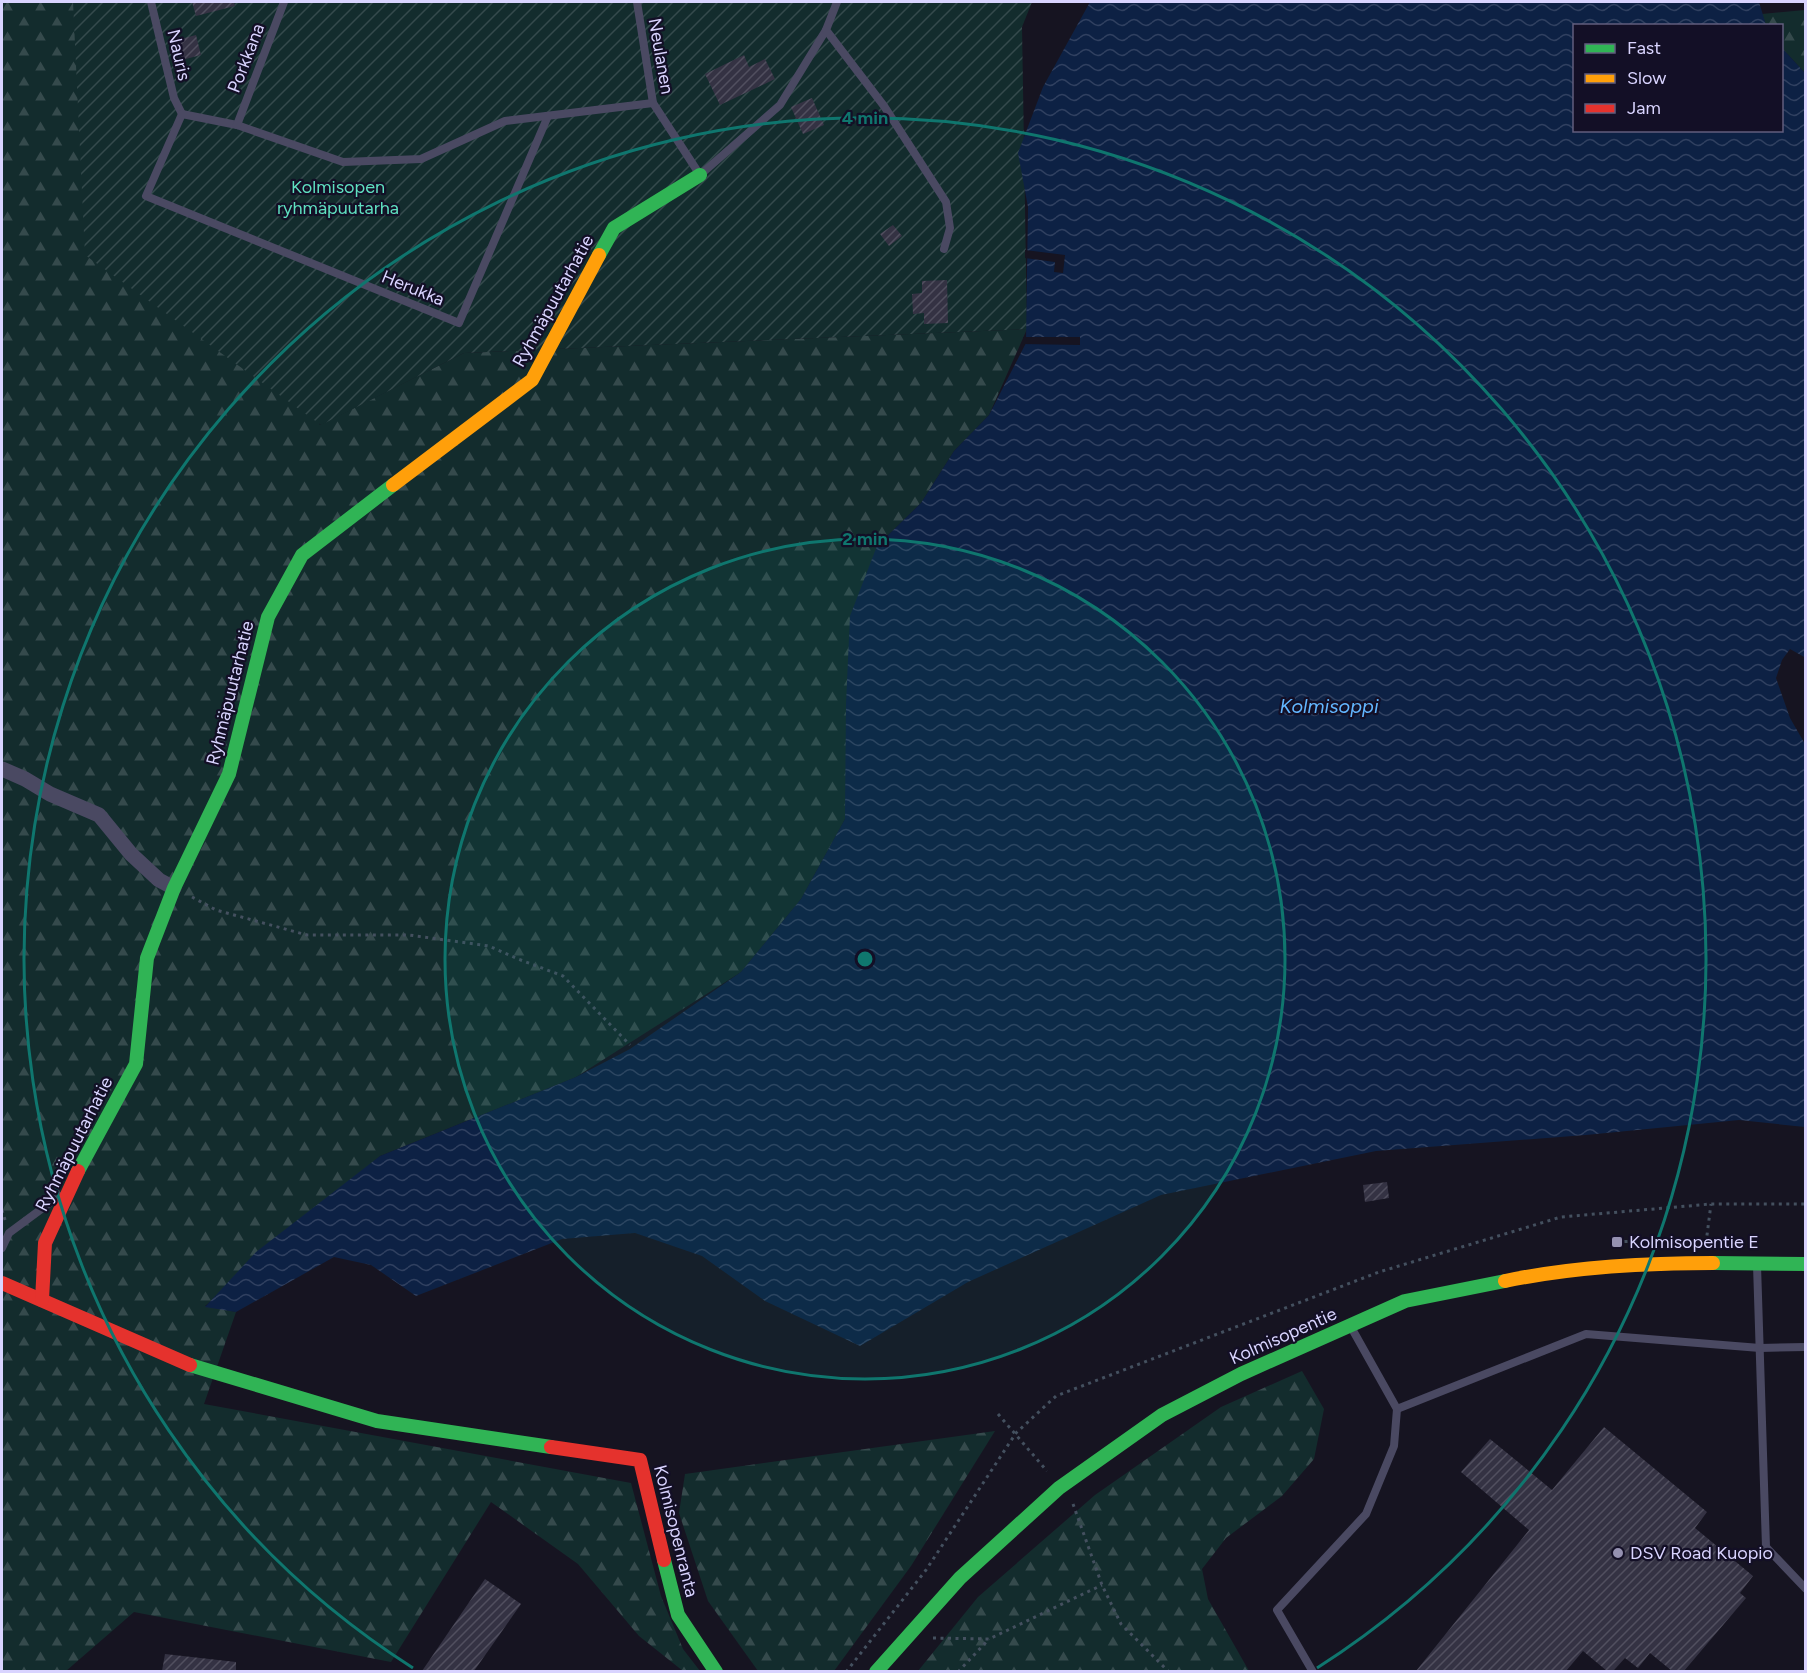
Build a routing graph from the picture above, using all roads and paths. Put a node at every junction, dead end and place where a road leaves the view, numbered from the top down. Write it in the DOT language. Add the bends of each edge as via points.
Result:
graph roads {
  1 [pos="151,2"];
  2 [pos="284,2"];
  3 [pos="637,2"];
  4 [pos="837,2"];
  5 [pos="826,30"];
  6 [pos="653,103"];
  7 [pos="182,114"];
  8 [pos="548,116"];
  9 [pos="237,125"];
  10 [pos="700,175"];
  11 [pos="944,249"];
  12 [pos="2,769"];
  13 [pos="174,888"];
  14 [pos="630,1045"];
  15 [pos="68,1190"];
  16 [pos="1806,1203"];
  17 [pos="1711,1204"];
  18 [pos="1617,1242"];
  19 [pos="2,1248"];
  20 [pos="1757,1263"];
  21 [pos="1806,1264"];
  22 [pos="2,1282"];
  23 [pos="42,1300"];
  24 [pos="1350,1326"];
  25 [pos="1806,1347"];
  26 [pos="1760,1348"];
  27 [pos="1397,1409"];
  28 [pos="998,1414"];
  29 [pos="1016,1433"];
  30 [pos="1047,1471"];
  31 [pos="1073,1504"];
  32 [pos="1102,1585"];
  33 [pos="1806,1589"];
  34 [pos="905,1638"];
  35 [pos="989,1639"];
  36 [pos="716,1671"];
  37 [pos="846,1671"];
  38 [pos="876,1671"];
  39 [pos="958,1671"];
  40 [pos="1169,1671"];
  41 [pos="1313,1671"];
  1 -- 7 [label="lane, Nauris" via="174,98"];
  2 -- 9 [label="lane, Porkkana"];
  3 -- 6 [label="lane, Neulanen"];
  4 -- 5 [label="lane"];
  5 -- 10 [label="lane" via="780,105"];
  5 -- 11 [label="lane" via="884,106 946,202 950,228"];
  6 -- 8 [label="lane"];
  6 -- 10 [label="lane, Neulanen"];
  7 -- 8 [label="lane, Herukka" via="146,196 459,323"];
  7 -- 9 [label="lane"];
  8 -- 9 [label="lane" via="505,121 421,159 343,162"];
  10 -- 13 [label="street, Ryhmäpuutarhatie" via="614,228 532,380 302,555 268,617 229,774"];
  12 -- 13 [label="street" via="99,815 131,854 159,880"];
  13 -- 14 [label="path" via="216,910 307,935 409,935 489,945 563,976"];
  13 -- 15 [label="street, Ryhmäpuutarhatie" via="147,958 136,1064"];
  15 -- 19 [label="lane" via="9,1233"];
  15 -- 23 [label="street, Ryhmäpuutarhatie" via="45,1243"];
  16 -- 17 [label="path"];
  17 -- 18 [label="path" via="1706,1243"];
  17 -- 29 [label="path" via="1561,1217 1379,1272 1056,1396"];
  20 -- 21 [label="street, Kolmisopentie"];
  20 -- 24 [label="street, Kolmisopentie" via="1686,1263 1548,1272 1405,1302"];
  20 -- 26 [label="lane"];
  22 -- 23 [label="street"];
  23 -- 36 [label="street, Kolmisopenranta" via="184,1363 377,1421 640,1460 678,1615"];
  24 -- 27 [label="lane"];
  24 -- 34 [label="street, Kolmisopentie" via="1241,1374 1162,1415 1059,1488 960,1578"];
  25 -- 26 [label="lane"];
  26 -- 27 [label="lane" via="1586,1334"];
  26 -- 33 [label="lane" via="1766,1547"];
  27 -- 41 [label="lane" via="1394,1446 1366,1514 1276,1610"];
  28 -- 29 [label="path"];
  29 -- 30 [label="path"];
  29 -- 37 [label="path" via="926,1570"];
  31 -- 32 [label="path"];
  32 -- 35 [label="path"];
  32 -- 40 [label="path" via="1121,1624"];
  34 -- 35 [label="path"];
  34 -- 38 [label="street, Kolmisopentie"];
  35 -- 39 [label="path"];
}
